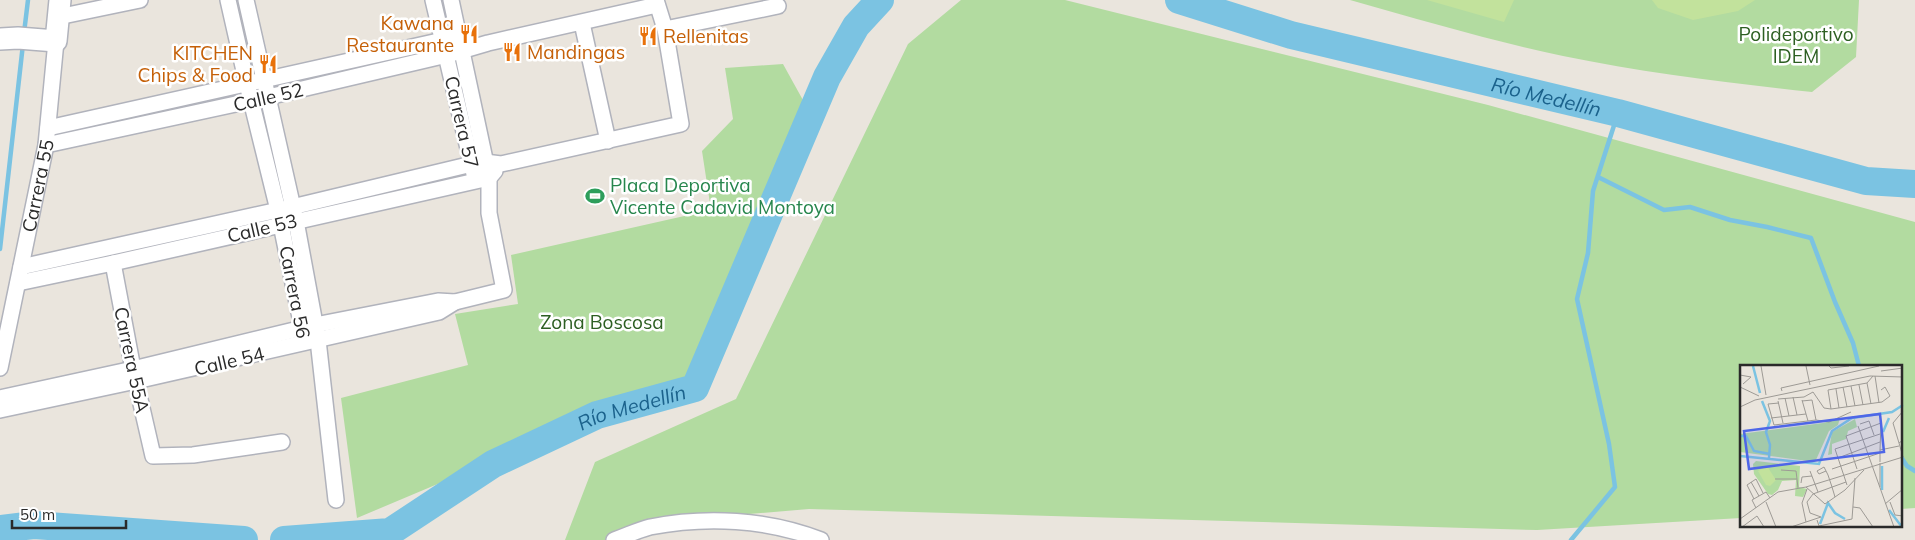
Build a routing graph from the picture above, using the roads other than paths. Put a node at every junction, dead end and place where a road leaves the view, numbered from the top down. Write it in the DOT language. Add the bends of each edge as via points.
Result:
graph roads {
  1 [pos="140,0"];
  2 [pos="228,0"];
  3 [pos="246,0"];
  4 [pos="433,0"];
  5 [pos="451,0"];
  6 [pos="657,2"];
  7 [pos="778,6"];
  8 [pos="59,9"];
  9 [pos="582,23"];
  10 [pos="665,29"];
  11 [pos="9,39"];
  12 [pos="52,40"];
  13 [pos="453,46"];
  14 [pos="263,80"];
  15 [pos="247,84"];
  16 [pos="268,97"];
  17 [pos="251,101"];
  18 [pos="48,128"];
  19 [pos="608,141"];
  20 [pos="46,145"];
  21 [pos="478,163"];
  22 [pos="501,164"];
  23 [pos="482,179"];
  24 [pos="287,215"];
  25 [pos="113,263"];
  26 [pos="21,266"];
  27 [pos="18,283"];
  28 [pos="504,290"];
  29 [pos="310,334"];
  30 [pos="0,368"];
  31 [pos="134,375"];
  32 [pos="0,398"];
  33 [pos="0,410"];
  34 [pos="282,442"];
  35 [pos="336,500"];
  36 [pos="614,540"];
  37 [pos="821,540"];
  1 -- 8 [label="street"];
  2 -- 15 [label="street, Carrera 56"];
  3 -- 14 [label="street, Carrera 56"];
  4 -- 13 [label="street, Carrera 57"];
  5 -- 13 [label="street, Carrera 57"];
  6 -- 9 [label="street, Calle 52"];
  6 -- 10 [label="street"];
  7 -- 10 [label="street"];
  8 -- 12 [label="main road, Carrera 55"];
  9 -- 13 [label="street, Calle 52" via="488,43"];
  9 -- 19 [label="street"];
  10 -- 19 [label="street, Calle 53" via="681,124"];
  11 -- 12 [label="main road"];
  12 -- 18 [label="street, Carrera 55"];
  13 -- 14 [label="street, Calle 52"];
  13 -- 16 [label="street, Calle 52"];
  13 -- 21 [label="street, Carrera 57"];
  14 -- 15 [label="street, Calle 52"];
  14 -- 16 [label="street, Carrera 56"];
  15 -- 17 [label="street, Carrera 56"];
  15 -- 18 [label="street, Calle 52"];
  16 -- 17 [label="street, Calle 52"];
  16 -- 24 [label="street, Carrera 56"];
  17 -- 20 [label="street, Calle 52"];
  17 -- 24 [label="street, Carrera 56"];
  18 -- 20 [label="street, Carrera 55"];
  19 -- 22 [label="street, Calle 53"];
  20 -- 26 [label="street, Carrera 55"];
  21 -- 22 [label="street, Calle 53"];
  21 -- 23 [label="street, Carrera 57"];
  21 -- 24 [label="street, Calle 53"];
  22 -- 23 [label="street"];
  23 -- 24 [label="street, Calle 53"];
  23 -- 28 [label="street, Carrera 57"];
  24 -- 25 [label="street, Calle 53"];
  24 -- 26 [label="street, Calle 53"];
  24 -- 29 [label="street, Carrera 56"];
  25 -- 27 [label="street, Calle 53"];
  25 -- 31 [label="street, Carrera 55A"];
  26 -- 27 [label="street, Carrera 55"];
  27 -- 30 [label="street, Carrera 55"];
  28 -- 29 [label="street, Calle 54" via="455,302 439,312"];
  29 -- 31 [label="street, Calle 54"];
  29 -- 35 [label="street, Carrera 56" via="325,407"];
  31 -- 32 [label="street, Calle 54"];
  31 -- 33 [label="street, Calle 54"];
  31 -- 34 [label="street, Carrera 55A" via="153,456 193,455"];
  36 -- 37 [label="street" via="649,528 713,520 761,524"];
}
